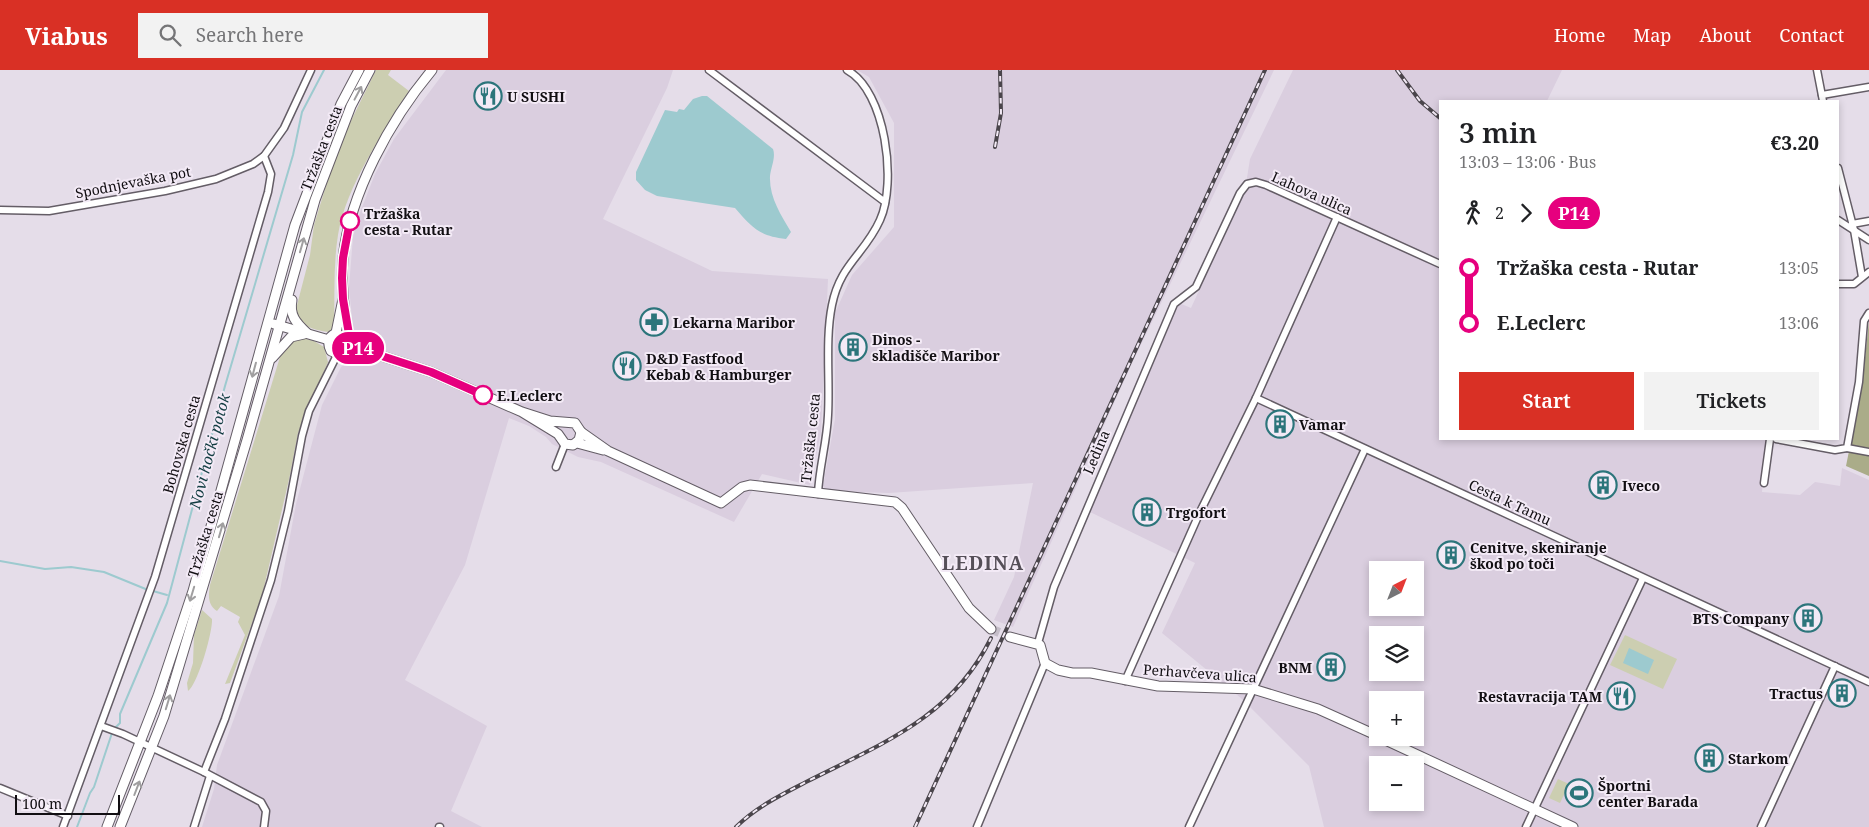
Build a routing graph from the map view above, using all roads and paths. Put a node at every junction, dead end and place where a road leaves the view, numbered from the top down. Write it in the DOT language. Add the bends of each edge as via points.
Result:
graph roads {
  1 [pos="310,70"];
  2 [pos="358,70"];
  3 [pos="370,70"];
  4 [pos="432,70"];
  5 [pos="709,70"];
  6 [pos="847,70"];
  7 [pos="1817,70"];
  8 [pos="1869,87"];
  9 [pos="1823,98"];
  10 [pos="264,156"];
  11 [pos="1839,172"];
  12 [pos="885,202"];
  13 [pos="0,210"];
  14 [pos="1337,217"];
  15 [pos="1839,220"];
  16 [pos="1869,221"];
  17 [pos="1853,227"];
  18 [pos="1869,240"];
  19 [pos="1439,264"];
  20 [pos="294,272"];
  21 [pos="1869,272"];
  22 [pos="1862,277"];
  23 [pos="1198,283"];
  24 [pos="1839,284"];
  25 [pos="343,299"];
  26 [pos="1869,312"];
  27 [pos="267,323"];
  28 [pos="279,326"];
  29 [pos="307,333"];
  30 [pos="336,333"];
  31 [pos="348,335"];
  32 [pos="329,340"];
  33 [pos="351,346"];
  34 [pos="337,354"];
  35 [pos="270,359"];
  36 [pos="1256,398"];
  37 [pos="522,412"];
  38 [pos="564,423"];
  39 [pos="581,432"];
  40 [pos="558,434"];
  41 [pos="1770,440"];
  42 [pos="1781,440"];
  43 [pos="577,443"];
  44 [pos="565,444"];
  45 [pos="1847,448"];
  46 [pos="1365,449"];
  47 [pos="608,451"];
  48 [pos="1869,452"];
  49 [pos="556,467"];
  50 [pos="1764,484"];
  51 [pos="818,494"];
  52 [pos="1643,578"];
  53 [pos="991,629"];
  54 [pos="1010,637"];
  55 [pos="1038,643"];
  56 [pos="1045,663"];
  57 [pos="1835,666"];
  58 [pos="1125,681"];
  59 [pos="1869,682"];
  60 [pos="1253,689"];
  61 [pos="103,726"];
  62 [pos="1369,732"];
  63 [pos="141,742"];
  64 [pos="1398,746"];
  65 [pos="153,749"];
  66 [pos="207,774"];
  67 [pos="0,788"];
  68 [pos="1534,809"];
  69 [pos="68,816"];
  70 [pos="1761,826"];
  71 [pos="63,827"];
  72 [pos="107,827"];
  73 [pos="120,827"];
  74 [pos="194,827"];
  75 [pos="264,827"];
  76 [pos="977,827"];
  77 [pos="1189,827"];
  78 [pos="1526,827"];
  79 [pos="1573,827"];
  1 -- 10 [label="street" via="284,128"];
  2 -- 27 [label="street, Tržaška cesta" via="341,104 295,225"];
  20 -- 3 [label="street, Tržaška cesta, one-way" via="315,200 351,106"];
  4 -- 25 [label="street" via="388,138 357,200 343,258"];
  5 -- 12 [label="street"];
  6 -- 12 [label="street, Tržaška cesta" via="867,88 882,128 887,165"];
  7 -- 9 [label="street"];
  8 -- 9 [label="street"];
  10 -- 13 [label="street, Spodnjevaška pot" via="216,179 165,190 49,210"];
  10 -- 61 [label="street, Bohovska cesta" via="271,174 268,192 152,586"];
  11 -- 17 [label="street"];
  12 -- 51 [label="street, Tržaška cesta" via="873,234 835,288 830,317 827,425"];
  14 -- 19 [label="street, Lahova ulica"];
  14 -- 23 [label="street, Lahova ulica" via="1266,185 1247,184"];
  14 -- 36 [label="street"];
  15 -- 17 [label="street"];
  16 -- 17 [label="street"];
  17 -- 18 [label="street"];
  17 -- 22 [label="street"];
  20 -- 28 [label="street, Tržaška cesta"];
  20 -- 29 [label="street" via="296,285 290,310"];
  21 -- 22 [label="street"];
  22 -- 24 [label="street" via="1854,284"];
  23 -- 55 [label="street, Ledina" via="1174,304 1054,587"];
  25 -- 30 [label="street"];
  25 -- 31 [label="street"];
  26 -- 45 [label="street" via="1864,321 1859,382"];
  27 -- 28 [label="street"];
  27 -- 63 [label="street, Tržaška cesta, one-way" via="197,576"];
  28 -- 29 [label="street"];
  28 -- 35 [label="street, Tržaška cesta"];
  29 -- 32 [label="street"];
  29 -- 35 [label="street" via="292,337"];
  30 -- 31 [label="street"];
  30 -- 32 [label="street"];
  31 -- 33 [label="street"];
  32 -- 34 [label="street" via="331,350"];
  33 -- 34 [label="street" via="344,354"];
  33 -- 37 [label="street" via="431,372"];
  34 -- 66 [label="street" via="309,411 272,580"];
  65 -- 35 [label="street, Tržaška cesta, one-way" via="212,562"];
  36 -- 46 [label="street, Cesta k Tamu"];
  36 -- 58 [label="street" via="1200,512"];
  37 -- 38 [label="street"];
  37 -- 40 [label="street"];
  38 -- 39 [label="street" via="574,423"];
  38 -- 40 [label="street"];
  39 -- 43 [label="street"];
  39 -- 47 [label="street"];
  40 -- 44 [label="street"];
  41 -- 50 [label="street"];
  42 -- 45 [label="street" via="1835,450"];
  43 -- 44 [label="street"];
  43 -- 47 [label="street"];
  44 -- 49 [label="street"];
  45 -- 48 [label="street"];
  46 -- 52 [label="street, Cesta k Tamu"];
  46 -- 60 [label="street"];
  47 -- 51 [label="street, Tržaška cesta" via="721,503 742,487 750,485"];
  51 -- 53 [label="street" via="885,499 899,504 969,608"];
  52 -- 57 [label="street, Cesta k Tamu"];
  52 -- 68 [label="street"];
  54 -- 55 [label="street"];
  55 -- 56 [label="street"];
  56 -- 58 [label="street, Perhavčeva ulica" via="1058,670"];
  56 -- 76 [label="street"];
  57 -- 59 [label="street, Cesta k Tamu"];
  57 -- 70 [label="street"];
  58 -- 60 [label="street, Perhavčeva ulica" via="1158,686"];
  60 -- 62 [label="street, Perhavčeva ulica" via="1318,708"];
  60 -- 77 [label="street"];
  61 -- 63 [label="street"];
  61 -- 69 [label="street, Bohovska cesta"];
  63 -- 65 [label="street"];
  63 -- 72 [label="street, Tržaška cesta"];
  64 -- 68 [label="street, Perhavčeva ulica"];
  65 -- 66 [label="street"];
  73 -- 65 [label="street, Tržaška cesta, one-way"];
  66 -- 74 [label="street"];
  66 -- 75 [label="street" via="261,802 266,811"];
  67 -- 69 [label="street"];
  68 -- 78 [label="street"];
  68 -- 79 [label="street, Perhavčeva ulica"];
  69 -- 71 [label="street, Bohovska cesta"];
}
